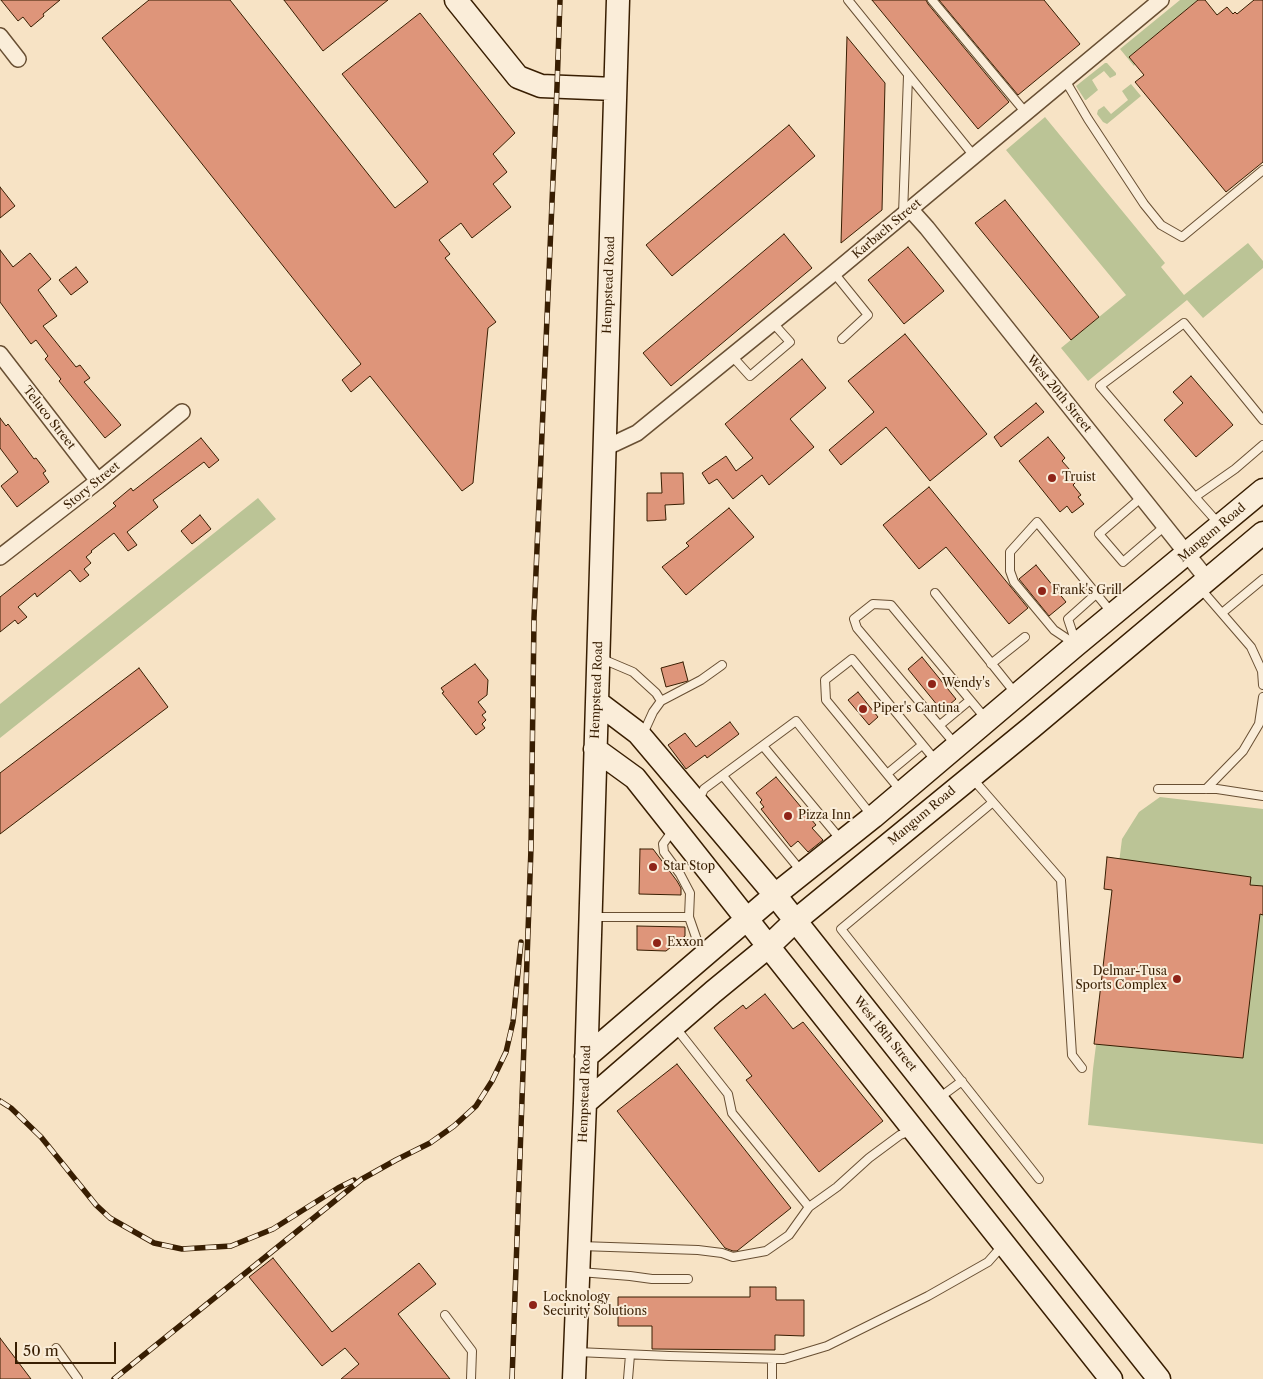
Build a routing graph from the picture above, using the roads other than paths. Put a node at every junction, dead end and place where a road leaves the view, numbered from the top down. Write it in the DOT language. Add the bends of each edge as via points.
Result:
graph roads {
  1 [pos="456,0"];
  2 [pos="618,0"];
  3 [pos="848,0"];
  4 [pos="932,0"];
  5 [pos="1161,0"];
  6 [pos="0,36"];
  7 [pos="18,59"];
  8 [pos="908,76"];
  9 [pos="1065,80"];
  10 [pos="615,89"];
  11 [pos="1026,113"];
  12 [pos="974,156"];
  13 [pos="1263,170"];
  14 [pos="906,213"];
  15 [pos="834,273"];
  16 [pos="773,323"];
  17 [pos="842,339"];
  18 [pos="0,354"];
  19 [pos="732,356"];
  20 [pos="182,412"];
  21 [pos="1263,420"];
  22 [pos="1263,445"];
  23 [pos="605,448"];
  24 [pos="98,481"];
  25 [pos="1263,490"];
  26 [pos="1142,497"];
  27 [pos="1196,498"];
  28 [pos="1221,525"];
  29 [pos="1165,526"];
  30 [pos="1263,533"];
  31 [pos="1187,554"];
  32 [pos="0,557"];
  33 [pos="1263,579"];
  34 [pos="1203,583"];
  35 [pos="935,593"];
  36 [pos="1096,594"];
  37 [pos="1113,614"];
  38 [pos="1222,614"];
  39 [pos="1025,637"];
  40 [pos="1076,645"];
  41 [pos="598,657"];
  42 [pos="991,664"];
  43 [pos="722,665"];
  44 [pos="1263,685"];
  45 [pos="1018,695"];
  46 [pos="1263,697"];
  47 [pos="970,700"];
  48 [pos="661,701"];
  49 [pos="597,702"];
  50 [pos="987,721"];
  51 [pos="940,725"];
  52 [pos="642,737"];
  53 [pos="922,745"];
  54 [pos="763,746"];
  55 [pos="595,749"];
  56 [pos="947,755"];
  57 [pos="887,774"];
  58 [pos="723,776"];
  59 [pos="969,778"];
  60 [pos="1158,789"];
  61 [pos="1206,789"];
  62 [pos="902,792"];
  63 [pos="1263,796"];
  64 [pos="993,802"];
  65 [pos="698,803"];
  66 [pos="873,817"];
  67 [pos="675,828"];
  68 [pos="842,842"];
  69 [pos="803,873"];
  70 [pos="775,895"];
  71 [pos="590,917"];
  72 [pos="689,917"];
  73 [pos="747,919"];
  74 [pos="795,922"];
  75 [pos="769,946"];
  76 [pos="707,953"];
  77 [pos="674,1025"];
  78 [pos="586,1057"];
  79 [pos="1082,1068"];
  80 [pos="962,1081"];
  81 [pos="585,1103"];
  82 [pos="940,1103"];
  83 [pos="915,1130"];
  84 [pos="1039,1179"];
  85 [pos="809,1206"];
  86 [pos="1032,1220"];
  87 [pos="1005,1244"];
  88 [pos="579,1246"];
  89 [pos="578,1272"];
  90 [pos="688,1279"];
  91 [pos="445,1315"];
  92 [pos="56,1348"];
  93 [pos="575,1352"];
  94 [pos="630,1355"];
  95 [pos="772,1358"];
  96 [pos="1153,1377"];
  97 [pos="78,1379"];
  98 [pos="471,1379"];
  99 [pos="574,1379"];
  100 [pos="628,1379"];
  101 [pos="772,1379"];
  102 [pos="1111,1379"];
  1 -- 10 [label="main road" via="518,77 541,86"];
  2 -- 10 [label="main road, Hempstead Road"];
  3 -- 8 [label="lane"];
  4 -- 11 [label="lane"];
  5 -- 9 [label="street, Karbach Street"];
  6 -- 7 [label="street"];
  8 -- 12 [label="lane"];
  8 -- 14 [label="lane"];
  9 -- 11 [label="street, Karbach Street"];
  9 -- 13 [label="lane" via="1144,204 1161,225 1182,237"];
  10 -- 23 [label="main road, Hempstead Road"];
  11 -- 12 [label="street, Karbach Street"];
  12 -- 14 [label="street, Karbach Street"];
  14 -- 15 [label="street, Karbach Street"];
  14 -- 26 [label="street, West 20th Street" via="927,228"];
  15 -- 16 [label="street, Karbach Street"];
  15 -- 17 [label="lane" via="868,315"];
  16 -- 19 [label="street, Karbach Street"];
  16 -- 19 [label="lane" via="790,342 750,376"];
  18 -- 24 [label="street, Teluco Street"];
  19 -- 23 [label="street, Karbach Street" via="637,434"];
  20 -- 24 [label="street, Story Street"];
  21 -- 27 [label="lane" via="1184,322 1100,386"];
  22 -- 27 [label="lane"];
  23 -- 41 [label="main road, Hempstead Road"];
  24 -- 32 [label="street, Story Street"];
  25 -- 28 [label="main road, Mangum Road"];
  26 -- 29 [label="street, West 20th Street"];
  26 -- 29 [label="lane" via="1099,534 1123,562"];
  27 -- 28 [label="lane"];
  28 -- 31 [label="main road, Mangum Road"];
  29 -- 31 [label="street, West 20th Street"];
  30 -- 34 [label="main road, Mangum Road"];
  31 -- 34 [label="street, West 20th Street"];
  31 -- 37 [label="main road, Mangum Road"];
  33 -- 38 [label="lane"];
  34 -- 38 [label="lane"];
  34 -- 59 [label="main road, Mangum Road"];
  35 -- 42 [label="lane"];
  36 -- 37 [label="lane"];
  36 -- 40 [label="lane" via="1068,619"];
  36 -- 40 [label="lane" via="1037,522 1010,552 1010,571 1014,582 1054,630"];
  37 -- 40 [label="main road, Mangum Road"];
  38 -- 44 [label="lane" via="1251,647 1262,670"];
  39 -- 42 [label="lane"];
  40 -- 45 [label="main road, Mangum Road"];
  41 -- 48 [label="lane" via="633,672"];
  41 -- 49 [label="main road, Hempstead Road"];
  42 -- 45 [label="lane"];
  43 -- 48 [label="lane"];
  45 -- 50 [label="main road, Mangum Road"];
  46 -- 61 [label="lane" via="1259,724 1243,751"];
  47 -- 50 [label="lane"];
  47 -- 51 [label="lane"];
  47 -- 51 [label="lane" via="891,606 873,604 866,609 854,619 857,628"];
  48 -- 52 [label="lane"];
  49 -- 52 [label="main road, West 18th Street"];
  49 -- 55 [label="main road, Hempstead Road"];
  50 -- 56 [label="main road, Mangum Road"];
  51 -- 56 [label="lane"];
  52 -- 65 [label="main road, West 18th Street"];
  53 -- 56 [label="lane"];
  53 -- 57 [label="lane"];
  53 -- 57 [label="lane" via="852,659 826,680 826,700"];
  54 -- 58 [label="lane"];
  54 -- 66 [label="lane" via="796,722"];
  54 -- 68 [label="lane"];
  55 -- 67 [label="main road" via="635,778"];
  55 -- 71 [label="main road, Hempstead Road"];
  56 -- 59 [label="main road"];
  56 -- 62 [label="main road, Mangum Road"];
  57 -- 62 [label="lane"];
  58 -- 65 [label="lane" via="704,789"];
  58 -- 69 [label="lane"];
  59 -- 64 [label="lane"];
  59 -- 74 [label="main road, Mangum Road"];
  60 -- 61 [label="lane"];
  61 -- 63 [label="lane"];
  62 -- 66 [label="main road, Mangum Road"];
  64 -- 79 [label="lane" via="1061,880 1072,1054"];
  64 -- 80 [label="lane" via="841,929"];
  65 -- 67 [label="main road"];
  65 -- 70 [label="main road, West 18th Street"];
  66 -- 68 [label="main road, Mangum Road"];
  67 -- 72 [label="lane" via="663,844 664,852 690,893"];
  67 -- 73 [label="main road"];
  68 -- 69 [label="main road, Mangum Road"];
  69 -- 70 [label="main road, Mangum Road"];
  70 -- 73 [label="main road, Mangum Road"];
  70 -- 74 [label="main road, West 18th Street"];
  71 -- 72 [label="lane"];
  71 -- 78 [label="main road, Hempstead Road"];
  72 -- 76 [label="lane" via="698,943"];
  73 -- 75 [label="main road"];
  73 -- 76 [label="main road, Mangum Road"];
  74 -- 75 [label="main road, Mangum Road"];
  74 -- 82 [label="main road, West 18th Street"];
  75 -- 77 [label="main road, Mangum Road"];
  75 -- 83 [label="main road"];
  76 -- 78 [label="main road, Mangum Road"];
  77 -- 81 [label="main road, Mangum Road"];
  77 -- 85 [label="lane" via="728,1094 732,1113"];
  78 -- 81 [label="main road, Hempstead Road"];
  80 -- 82 [label="lane"];
  80 -- 84 [label="lane"];
  81 -- 88 [label="main road, Hempstead Road"];
  82 -- 83 [label="main road"];
  82 -- 86 [label="main road, West 18th Street"];
  83 -- 85 [label="lane" via="900,1135"];
  83 -- 87 [label="main road"];
  85 -- 88 [label="lane" via="789,1235 766,1250 733,1257 698,1250"];
  86 -- 87 [label="main road"];
  86 -- 96 [label="main road, West 18th Street"];
  87 -- 95 [label="lane" via="988,1262 827,1346 784,1359"];
  87 -- 102 [label="main road"];
  88 -- 89 [label="main road, Hempstead Road"];
  89 -- 90 [label="lane"];
  89 -- 93 [label="main road, Hempstead Road"];
  91 -- 98 [label="lane" via="472,1351"];
  92 -- 97 [label="lane"];
  93 -- 94 [label="lane"];
  93 -- 99 [label="main road, Hempstead Road"];
  94 -- 95 [label="lane"];
  94 -- 100 [label="lane"];
  95 -- 101 [label="lane"];
}
